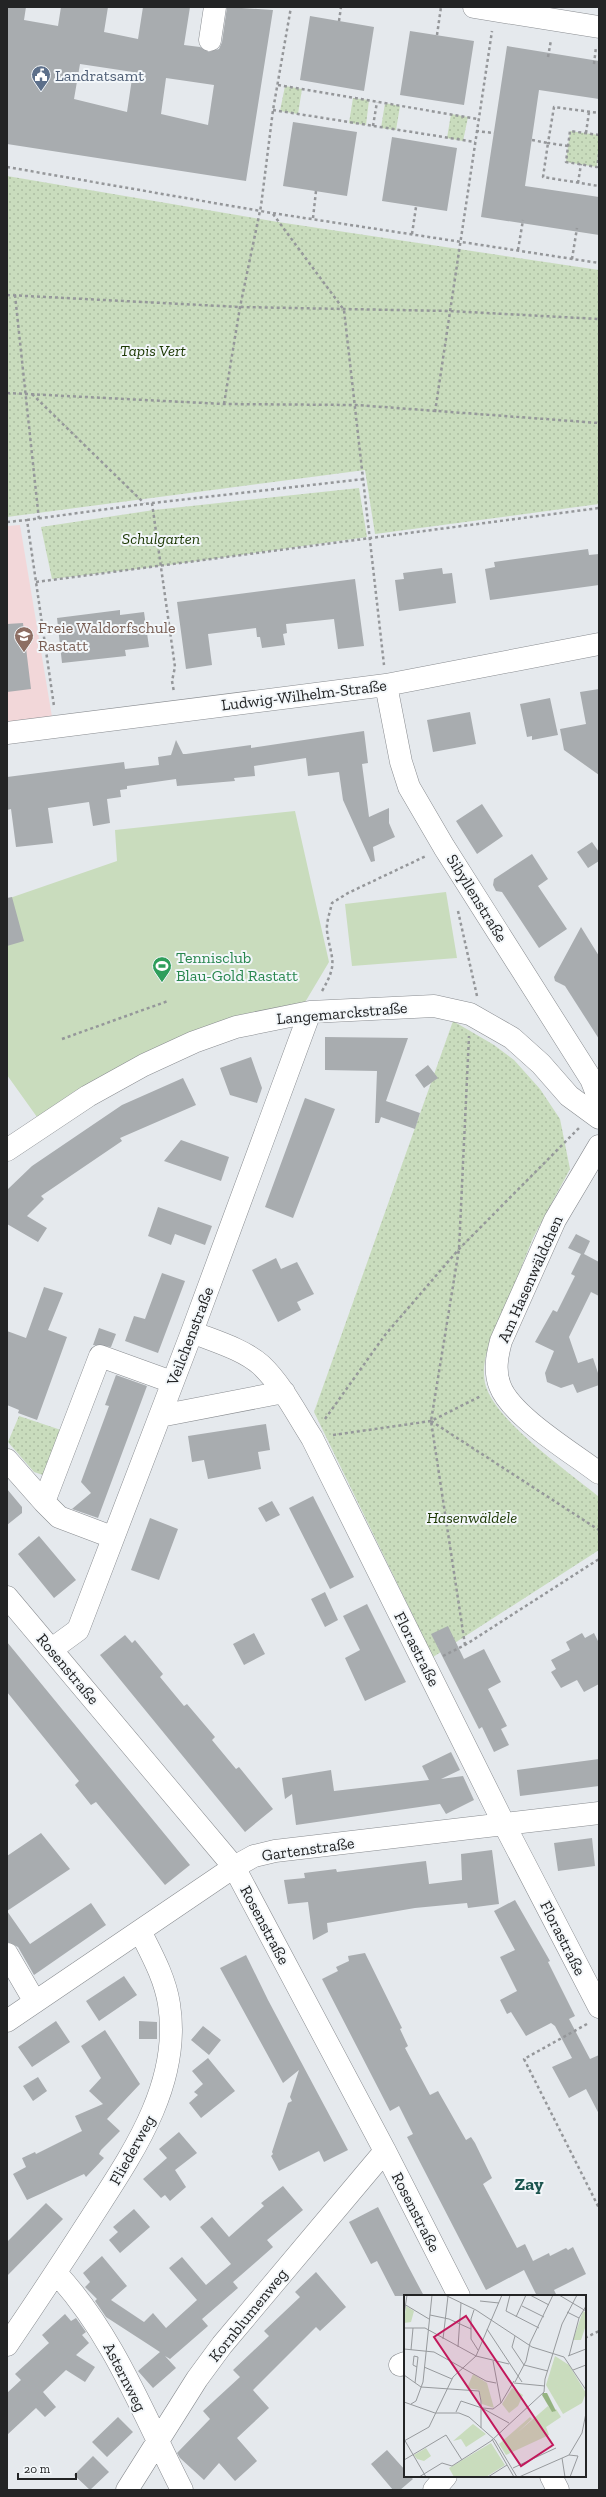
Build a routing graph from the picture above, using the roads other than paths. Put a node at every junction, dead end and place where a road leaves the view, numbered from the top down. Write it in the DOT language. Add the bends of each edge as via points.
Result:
graph roads {
  1 [pos="215,7"];
  2 [pos="474,7"];
  3 [pos="599,27"];
  4 [pos="210,40"];
  5 [pos="599,644"];
  6 [pos="386,684"];
  7 [pos="7,733"];
  8 [pos="310,1012"];
  9 [pos="597,1110"];
  10 [pos="599,1146"];
  11 [pos="7,1150"];
  12 [pos="192,1332"];
  13 [pos="172,1382"];
  14 [pos="284,1392"];
  15 [pos="160,1416"];
  16 [pos="7,1460"];
  17 [pos="599,1473"];
  18 [pos="44,1502"];
  19 [pos="112,1537"];
  20 [pos="7,1597"];
  21 [pos="52,1649"];
  22 [pos="599,1813"];
  23 [pos="504,1824"];
  24 [pos="234,1867"];
  25 [pos="140,1932"];
  26 [pos="7,1954"];
  27 [pos="36,2002"];
  28 [pos="596,2014"];
  29 [pos="7,2021"];
  30 [pos="385,2151"];
  31 [pos="56,2273"];
  32 [pos="458,2295"];
  33 [pos="7,2345"];
  34 [pos="157,2441"];
  35 [pos="445,2477"];
  36 [pos="552,2477"];
  37 [pos="127,2490"];
  38 [pos="182,2490"];
  39 [pos="434,2490"];
  40 [pos="558,2490"];
  1 -- 4 [label="street"];
  2 -- 3 [label="street"];
  5 -- 6 [label="street, Ludwig-Wilhelm-Straße"];
  6 -- 7 [label="street, Ludwig-Wilhelm-Straße"];
  6 -- 9 [label="street, Sibyllenstraße" via="401,762 409,787 444,847 591,1079"];
  8 -- 9 [label="street, Langemarckstraße" via="434,1006 476,1016 512,1038 541,1064 570,1096"];
  8 -- 11 [label="street, Langemarckstraße" via="236,1026 194,1042 144,1065 88,1096"];
  8 -- 12 [label="street, Veilchenstraße"];
  10 -- 17 [label="street, Am Hasenwäldchen" via="555,1220 496,1357 500,1386 515,1409"];
  12 -- 13 [label="street, Veilchenstraße"];
  12 -- 14 [label="street, Florastraße" via="242,1353 260,1365"];
  13 -- 15 [label="street, Veilchenstraße"];
  13 -- 18 [label="street" via="100,1356"];
  14 -- 15 [label="street"];
  14 -- 23 [label="street, Florastraße" via="312,1438"];
  15 -- 19 [label="street, Veilchenstraße"];
  16 -- 18 [label="street"];
  18 -- 19 [label="street" via="59,1517"];
  19 -- 21 [label="street, Veilchenstraße" via="78,1630"];
  20 -- 21 [label="street, Rosenstraße"];
  21 -- 24 [label="street, Rosenstraße"];
  22 -- 23 [label="street, Gartenstraße"];
  23 -- 24 [label="street, Gartenstraße" via="275,1851 254,1856"];
  23 -- 28 [label="street, Florastraße"];
  24 -- 25 [label="street, Gartenstraße"];
  24 -- 30 [label="street, Rosenstraße"];
  25 -- 27 [label="street, Gartenstraße"];
  25 -- 31 [label="street, Fliederweg" via="164,1982 169,2006 168,2055 163,2084 140,2140"];
  26 -- 27 [label="street"];
  27 -- 29 [label="street, Gartenstraße"];
  30 -- 32 [label="street, Rosenstraße"];
  30 -- 34 [label="street, Kornblumenweg" via="222,2345"];
  31 -- 33 [label="street, Fliederweg"];
  31 -- 34 [label="street, Asternweg" via="78,2296 96,2323"];
  34 -- 37 [label="street, Kornblumenweg"];
  34 -- 38 [label="street, Asternweg"];
  35 -- 39 [label="street"];
  36 -- 40 [label="street"];
}
